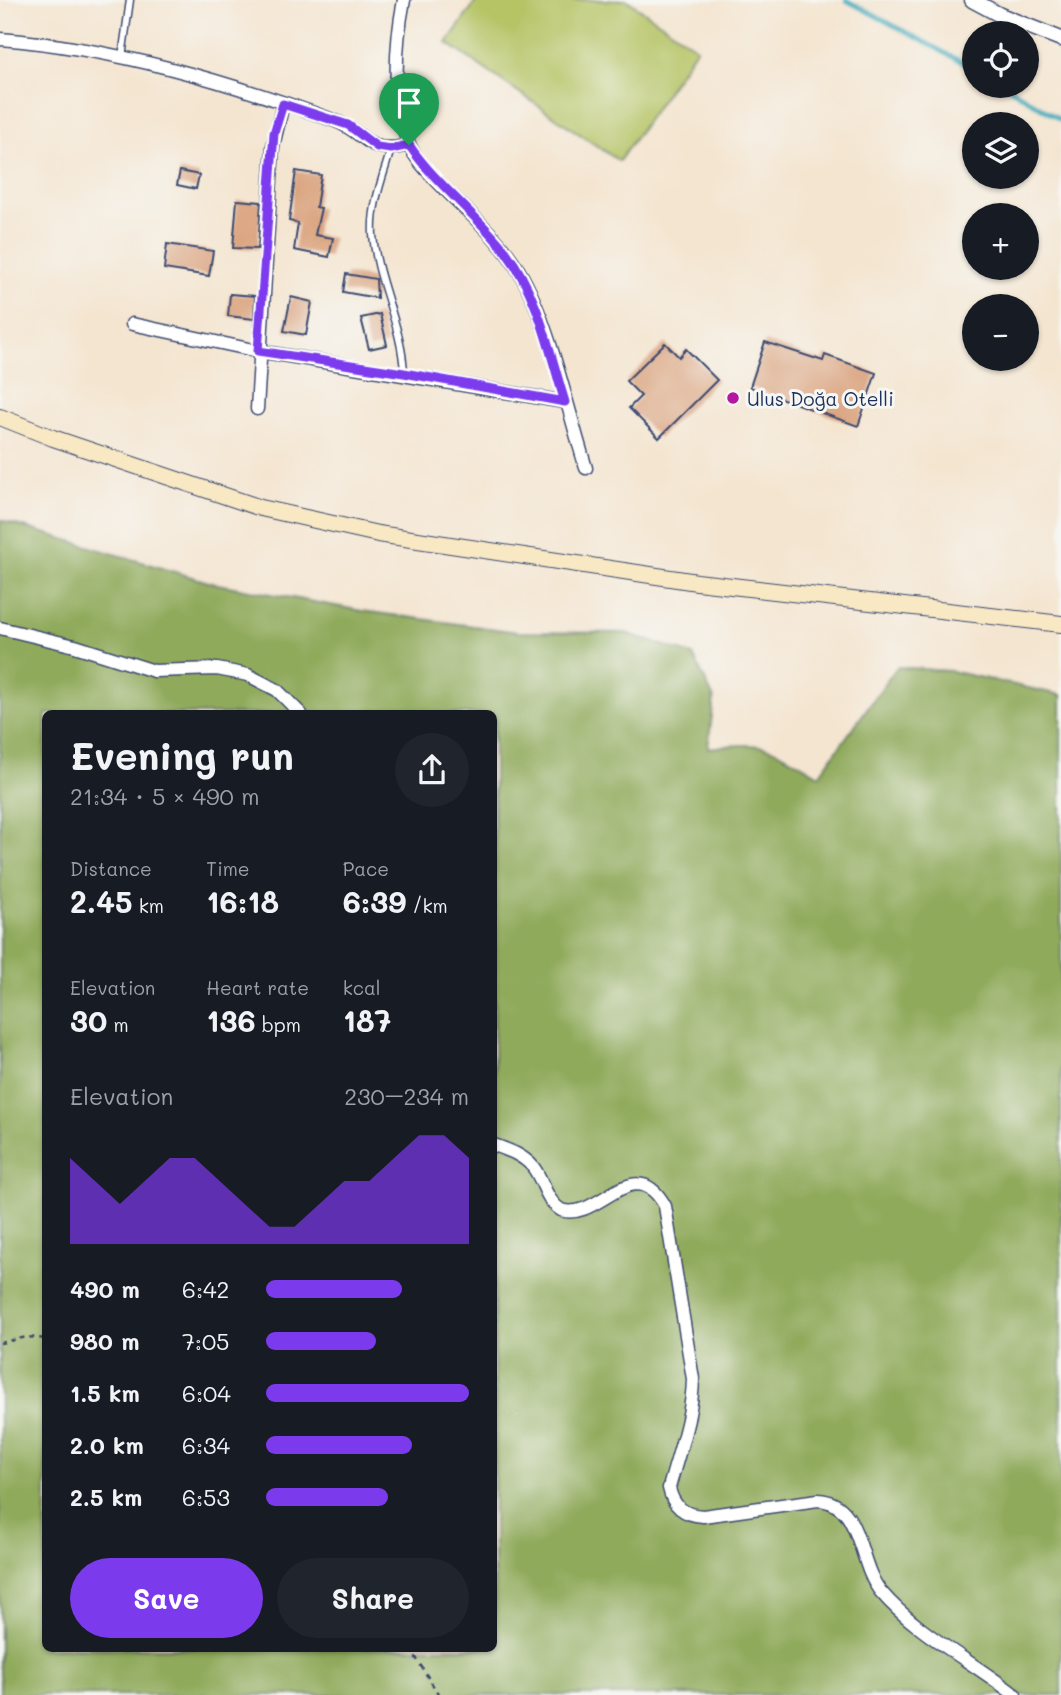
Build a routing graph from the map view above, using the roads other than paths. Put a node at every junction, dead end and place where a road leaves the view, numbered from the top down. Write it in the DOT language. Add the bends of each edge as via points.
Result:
graph roads {
  1 [pos="131,0"];
  2 [pos="404,0"];
  3 [pos="972,0"];
  4 [pos="0,39"];
  5 [pos="1061,39"];
  6 [pos="122,57"];
  7 [pos="283,104"];
  8 [pos="409,145"];
  9 [pos="391,149"];
  10 [pos="132,324"];
  11 [pos="258,351"];
  12 [pos="404,373"];
  13 [pos="565,402"];
  14 [pos="257,409"];
  15 [pos="0,417"];
  16 [pos="586,468"];
  17 [pos="1061,624"];
  18 [pos="0,628"];
  19 [pos="297,710"];
  20 [pos="497,1146"];
  21 [pos="1014,1695"];
  1 -- 6 [label="lane"];
  2 -- 8 [label="street" via="398,81"];
  3 -- 5 [label="street"];
  4 -- 6 [label="street"];
  6 -- 7 [label="street"];
  7 -- 9 [label="street" via="348,125 369,144"];
  7 -- 11 [label="street" via="274,133"];
  8 -- 9 [label="street"];
  8 -- 13 [label="street" via="494,237 518,270 537,310"];
  9 -- 12 [label="lane" via="374,209 373,236 401,341"];
  10 -- 11 [label="street"];
  11 -- 12 [label="street"];
  11 -- 14 [label="street"];
  12 -- 13 [label="street"];
  13 -- 16 [label="street"];
  15 -- 17 [label="main road" via="261,508 379,534 697,582"];
  18 -- 19 [label="street" via="155,671 217,669 248,675 277,690"];
  20 -- 21 [label="street" via="527,1161 561,1210 583,1210 628,1184 647,1187 665,1206 693,1379 690,1420 669,1488 677,1508 704,1516 818,1500 836,1503 849,1517 881,1593"];
}
